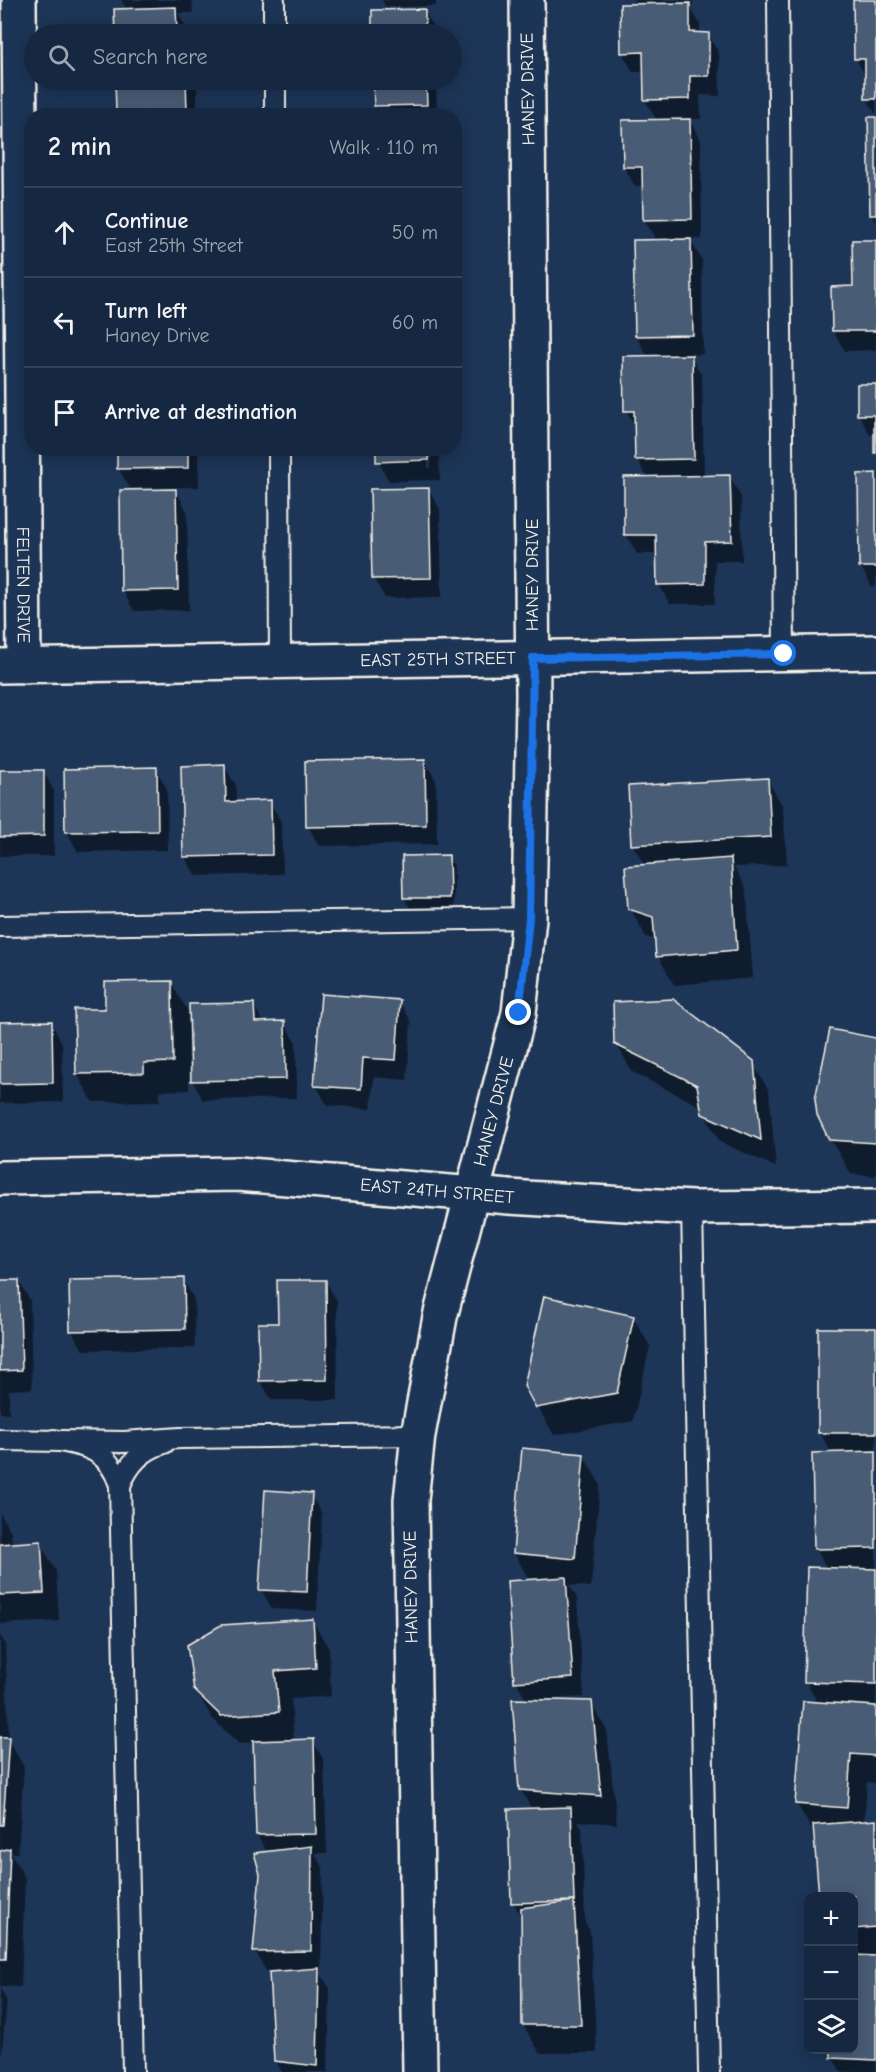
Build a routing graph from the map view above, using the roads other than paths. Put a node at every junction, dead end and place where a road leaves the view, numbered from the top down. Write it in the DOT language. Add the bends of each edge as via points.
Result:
graph roads {
  1 [pos="19,0"];
  2 [pos="274,0"];
  3 [pos="527,0"];
  4 [pos="778,0"];
  5 [pos="274,24"];
  6 [pos="275,90"];
  7 [pos="275,108"];
  8 [pos="279,456"];
  9 [pos="876,652"];
  10 [pos="784,654"];
  11 [pos="533,658"];
  12 [pos="280,662"];
  13 [pos="12,666"];
  14 [pos="529,918"];
  15 [pos="0,926"];
  16 [pos="0,1178"];
  17 [pos="472,1194"];
  18 [pos="876,1206"];
  19 [pos="692,1208"];
  20 [pos="418,1436"];
  21 [pos="180,1438"];
  22 [pos="0,1440"];
  23 [pos="54,1440"];
  24 [pos="120,1485"];
  25 [pos="133,2072"];
  26 [pos="420,2072"];
  27 [pos="709,2072"];
  1 -- 13 [label="street, FELTEN DRIVE"];
  2 -- 5 [label="lane"];
  3 -- 11 [label="street, HANEY DRIVE"];
  4 -- 10 [label="lane"];
  6 -- 7 [label="lane"];
  8 -- 12 [label="lane"];
  9 -- 10 [label="street, EAST 25TH STREET"];
  10 -- 11 [label="street, EAST 25TH STREET"];
  11 -- 12 [label="street, EAST 25TH STREET"];
  11 -- 14 [label="street, HANEY DRIVE"];
  12 -- 13 [label="street, EAST 25TH STREET"];
  14 -- 15 [label="lane"];
  14 -- 17 [label="street, HANEY DRIVE" via="519,1013"];
  16 -- 17 [label="street, EAST 24TH STREET" via="238,1174"];
  17 -- 19 [label="street, EAST 24TH STREET"];
  17 -- 20 [label="street, HANEY DRIVE" via="440,1317"];
  18 -- 19 [label="street, EAST 24TH STREET"];
  19 -- 27 [label="lane"];
  20 -- 21 [label="lane"];
  20 -- 26 [label="street, HANEY DRIVE" via="411,1500 411,1550"];
  21 -- 23 [label="lane" via="124,1442"];
  21 -- 24 [label="lane" via="140,1454"];
  22 -- 23 [label="lane"];
  23 -- 24 [label="lane" via="92,1449 108,1462"];
  24 -- 25 [label="lane"];
}
